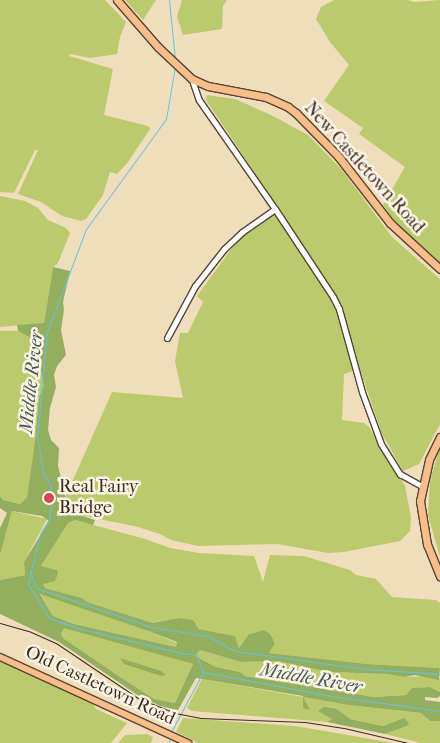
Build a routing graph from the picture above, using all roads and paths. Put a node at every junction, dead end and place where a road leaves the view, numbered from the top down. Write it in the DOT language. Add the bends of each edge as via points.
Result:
graph roads {
  1 [pos="117,0"];
  2 [pos="193,83"];
  3 [pos="275,209"];
  4 [pos="440,269"];
  5 [pos="168,338"];
  6 [pos="440,437"];
  7 [pos="425,475"];
  8 [pos="408,480"];
  9 [pos="422,486"];
  10 [pos="440,576"];
  11 [pos="0,657"];
  12 [pos="188,743"];
  1 -- 4 [label="highway, New Castletown Road" via="181,70 208,86 266,97 288,107 338,156 390,223"];
  2 -- 3 [label="street" via="199,100"];
  3 -- 5 [label="street" via="224,248 195,286"];
  3 -- 8 [label="street" via="333,296 375,431 400,474"];
  6 -- 7 [label="highway"];
  7 -- 8 [label="street"];
  7 -- 9 [label="highway"];
  8 -- 9 [label="street"];
  9 -- 10 [label="highway" via="420,501 424,530"];
  11 -- 12 [label="main road, Old Castletown Road"];
}
